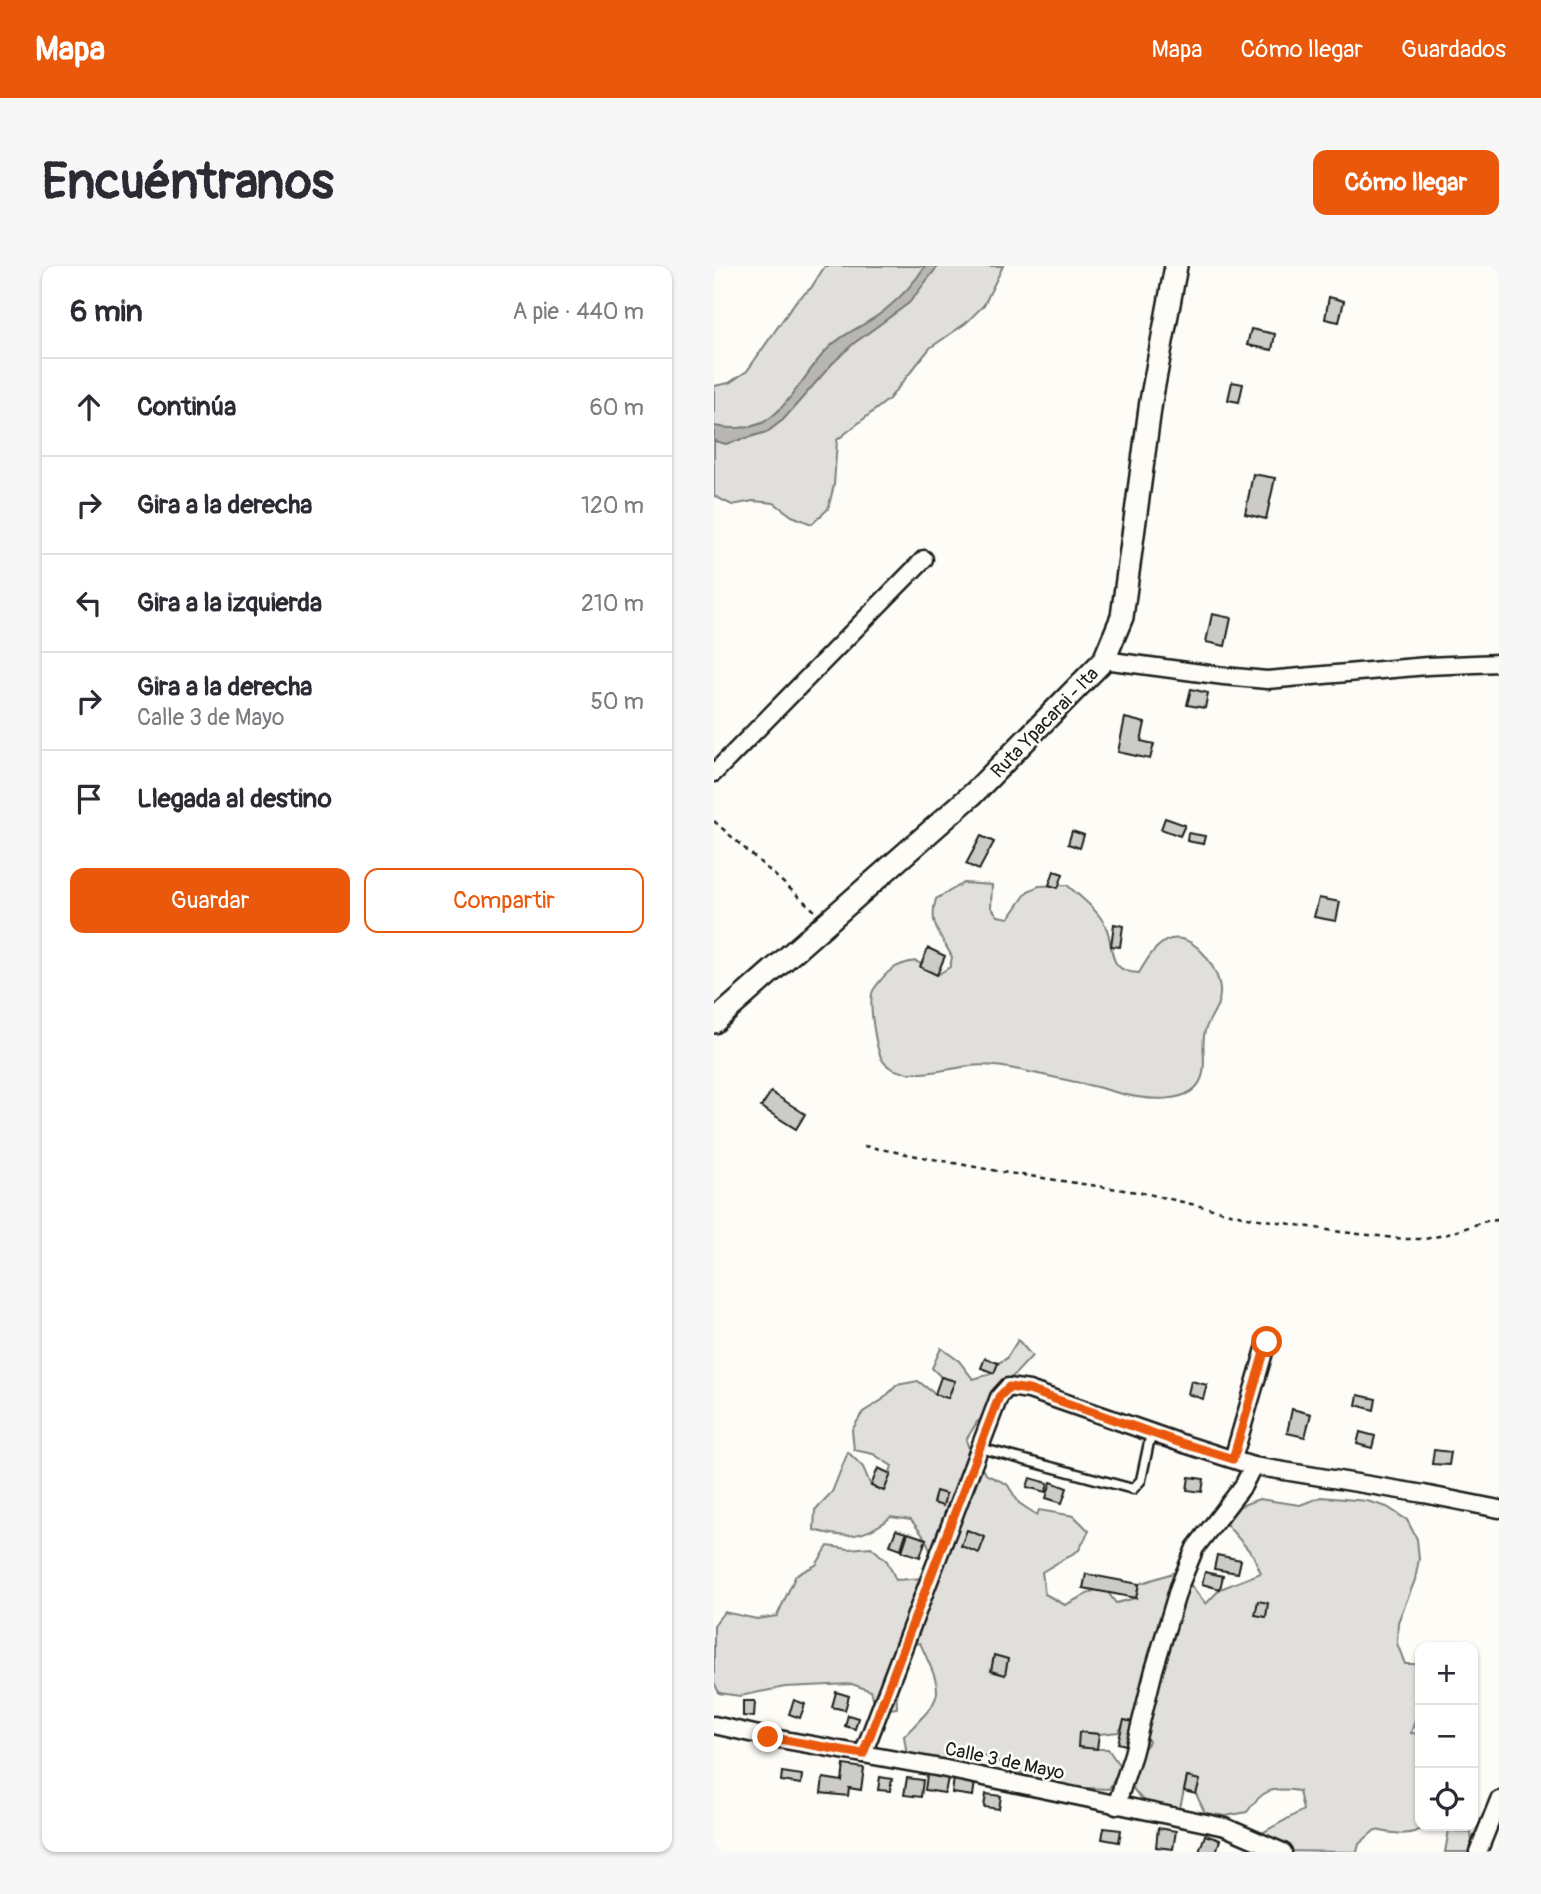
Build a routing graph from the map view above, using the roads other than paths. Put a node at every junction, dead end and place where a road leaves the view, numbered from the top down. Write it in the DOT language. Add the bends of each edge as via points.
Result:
graph roads {
  1 [pos="1176,266"];
  2 [pos="924,559"];
  3 [pos="1104,660"];
  4 [pos="1499,663"];
  5 [pos="714,773"];
  6 [pos="714,1022"];
  7 [pos="1267,1342"];
  8 [pos="1151,1433"];
  9 [pos="979,1448"];
  10 [pos="1233,1459"];
  11 [pos="1253,1466"];
  12 [pos="1499,1509"];
  13 [pos="714,1725"];
  14 [pos="863,1754"];
  15 [pos="1499,1800"];
  16 [pos="1116,1806"];
  17 [pos="1283,1852"];
  18 [pos="1478,1852"];
  1 -- 3 [label="street, Ruta Ypacarai - Ita" via="1151,401 1122,617"];
  2 -- 5 [label="street"];
  3 -- 4 [label="street" via="1267,680"];
  3 -- 6 [label="street, Ruta Ypacarai - Ita" via="974,793"];
  7 -- 10 [label="street"];
  8 -- 9 [label="street" via="1009,1387 999,1397"];
  8 -- 9 [label="lane" via="1141,1480 1133,1489"];
  8 -- 10 [label="street"];
  9 -- 14 [label="street"];
  10 -- 11 [label="street"];
  11 -- 12 [label="street"];
  11 -- 16 [label="street" via="1195,1548 1179,1587"];
  13 -- 14 [label="street, Calle 3 de Mayo"];
  14 -- 16 [label="street, Calle 3 de Mayo"];
  15 -- 18 [label="street"];
  16 -- 17 [label="street, Calle 3 de Mayo" via="1225,1827"];
}
